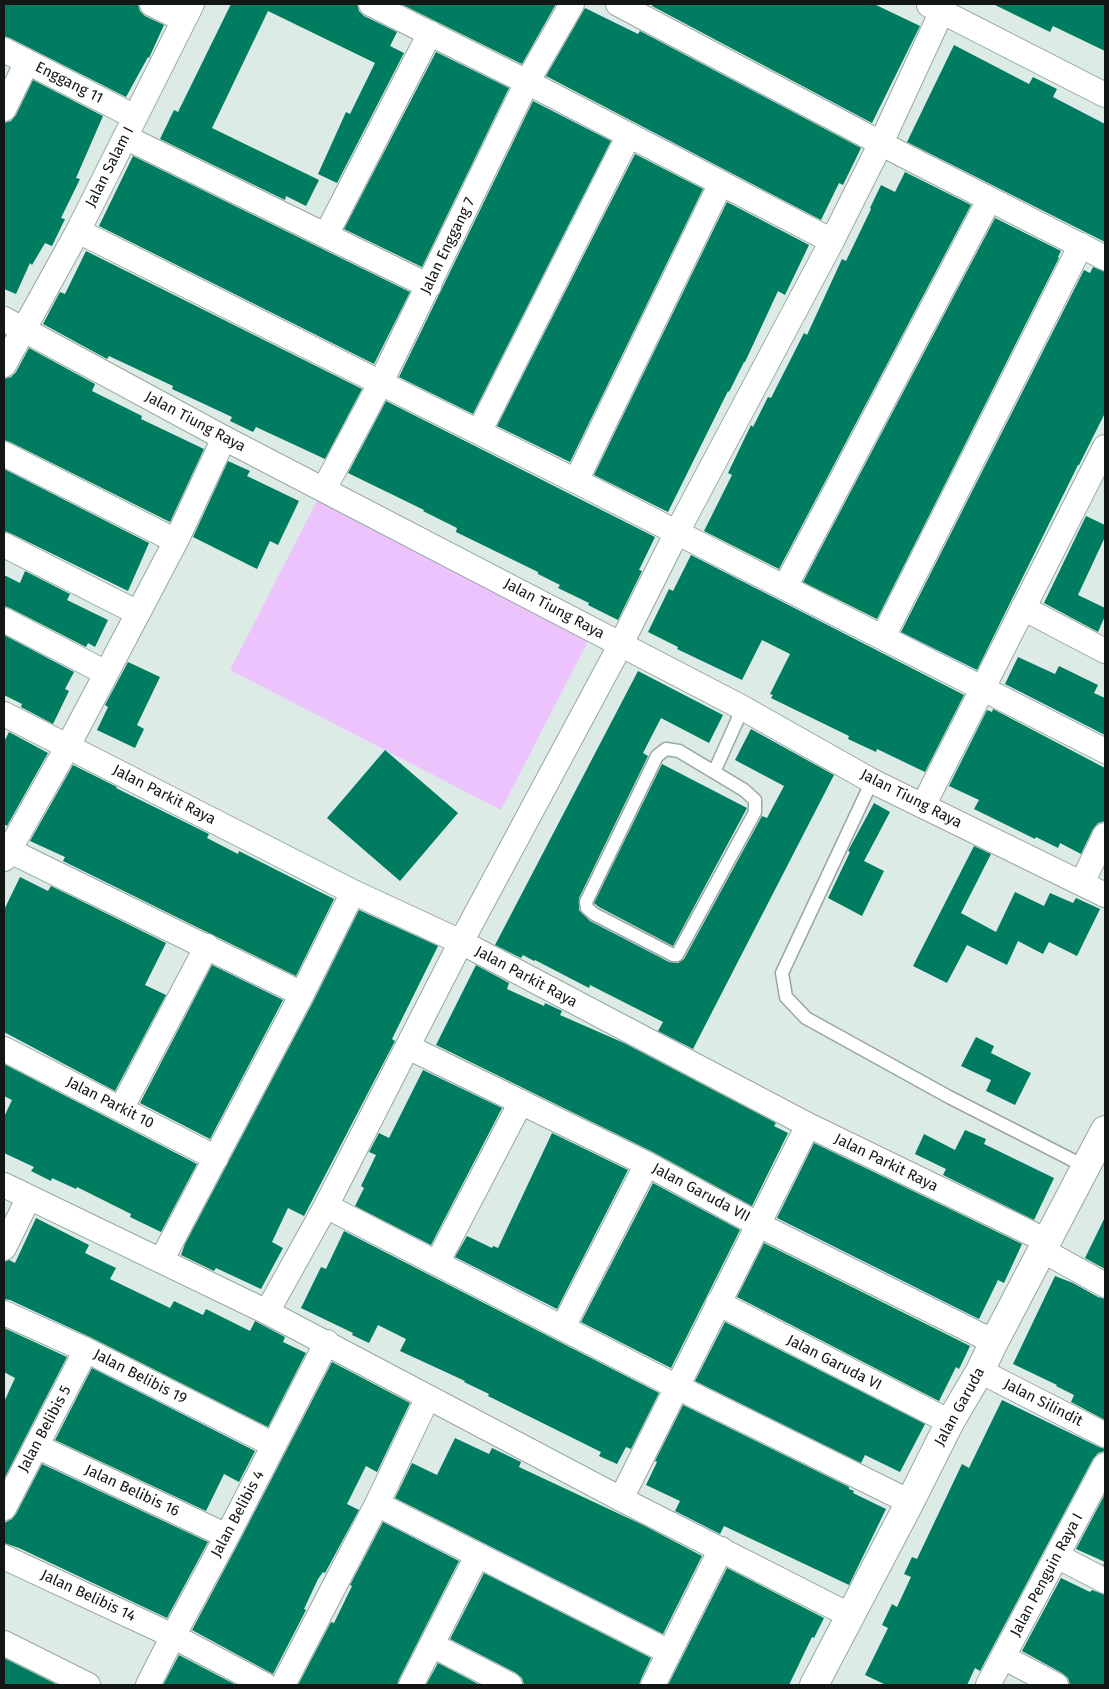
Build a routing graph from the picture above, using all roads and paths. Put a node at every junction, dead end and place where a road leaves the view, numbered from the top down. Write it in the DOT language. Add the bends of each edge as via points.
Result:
graph roads {
  1 [pos="152,4"];
  2 [pos="371,4"];
  3 [pos="572,4"];
  4 [pos="618,4"];
  5 [pos="935,8"];
  6 [pos="188,12"];
  7 [pos="430,33"];
  8 [pos="4,50"];
  9 [pos="27,62"];
  10 [pos="527,82"];
  11 [pos="1105,95"];
  12 [pos="4,109"];
  13 [pos="130,127"];
  14 [pos="629,135"];
  15 [pos="881,143"];
  16 [pos="720,183"];
  17 [pos="989,200"];
  18 [pos="78,230"];
  19 [pos="326,236"];
  20 [pos="832,241"];
  21 [pos="1081,245"];
  22 [pos="1105,258"];
  23 [pos="428,286"];
  24 [pos="13,324"];
  25 [pos="4,365"];
  26 [pos="381,382"];
  27 [pos="479,432"];
  28 [pos="224,438"];
  29 [pos="1105,447"];
  30 [pos="4,454"];
  31 [pos="576,481"];
  32 [pos="324,489"];
  33 [pos="676,532"];
  34 [pos="176,541"];
  35 [pos="4,545"];
  36 [pos="785,587"];
  37 [pos="1023,608"];
  38 [pos="138,613"];
  39 [pos="4,620"];
  40 [pos="883,637"];
  41 [pos="621,644"];
  42 [pos="1105,651"];
  43 [pos="106,673"];
  44 [pos="983,687"];
  45 [pos="741,707"];
  46 [pos="4,714"];
  47 [pos="68,746"];
  48 [pos="1105,751"];
  49 [pos="714,772"];
  50 [pos="872,781"];
  51 [pos="924,806"];
  52 [pos="1105,835"];
  53 [pos="5,852"];
  54 [pos="1082,883"];
  55 [pos="353,892"];
  56 [pos="1105,895"];
  57 [pos="461,942"];
  58 [pos="207,946"];
  59 [pos="302,994"];
  60 [pos="408,1047"];
  61 [pos="4,1050"];
  62 [pos="521,1102"];
  63 [pos="121,1109"];
  64 [pos="808,1125"];
  65 [pos="1105,1130"];
  66 [pos="216,1158"];
  67 [pos="647,1164"];
  68 [pos="1086,1166"];
  69 [pos="4,1185"];
  70 [pos="29,1197"];
  71 [pos="326,1206"];
  72 [pos="757,1224"];
  73 [pos="1045,1246"];
  74 [pos="4,1248"];
  75 [pos="162,1261"];
  76 [pos="437,1263"];
  77 [pos="1105,1285"];
  78 [pos="718,1303"];
  79 [pos="267,1312"];
  80 [pos="4,1314"];
  81 [pos="563,1327"];
  82 [pos="326,1342"];
  83 [pos="994,1342"];
  84 [pos="86,1350"];
  85 [pos="980,1371"];
  86 [pos="677,1387"];
  87 [pos="428,1397"];
  88 [pos="950,1422"];
  89 [pos="1105,1435"];
  90 [pos="36,1446"];
  91 [pos="274,1446"];
  92 [pos="1105,1465"];
  93 [pos="621,1498"];
  94 [pos="910,1502"];
  95 [pos="378,1504"];
  96 [pos="4,1508"];
  97 [pos="227,1536"];
  98 [pos="721,1549"];
  99 [pos="477,1556"];
  100 [pos="1057,1556"];
  101 [pos="4,1557"];
  102 [pos="1105,1581"];
  103 [pos="850,1615"];
  104 [pos="173,1636"];
  105 [pos="4,1643"];
  106 [pos="432,1645"];
  107 [pos="669,1652"];
  108 [pos="1003,1657"];
  109 [pos="88,1685"];
  110 [pos="148,1685"];
  111 [pos="264,1685"];
  112 [pos="284,1685"];
  113 [pos="411,1685"];
  114 [pos="510,1685"];
  115 [pos="653,1685"];
  116 [pos="814,1685"];
  117 [pos="988,1685"];
  118 [pos="1056,1685"];
  1 -- 6 [label="street"];
  2 -- 7 [label="street"];
  3 -- 10 [label="street, Jalan Enggang 7"];
  4 -- 15 [label="street"];
  5 -- 11 [label="street"];
  5 -- 15 [label="street"];
  6 -- 13 [label="street, Jalan Salam I"];
  7 -- 10 [label="street"];
  7 -- 19 [label="street"];
  8 -- 9 [label="street, Enggang 11"];
  9 -- 12 [label="street"];
  9 -- 13 [label="street, Enggang 11"];
  10 -- 14 [label="street"];
  10 -- 23 [label="street, Jalan Enggang 7"];
  13 -- 18 [label="street, Jalan Salam I"];
  13 -- 19 [label="street, Enggang 11"];
  14 -- 16 [label="street"];
  14 -- 27 [label="street"];
  15 -- 17 [label="street"];
  15 -- 20 [label="street"];
  16 -- 20 [label="street"];
  16 -- 31 [label="street"];
  17 -- 21 [label="street"];
  17 -- 36 [label="street"];
  18 -- 24 [label="street, Jalan Salam I"];
  18 -- 26 [label="street"];
  19 -- 23 [label="street, Enggang 11"];
  20 -- 33 [label="street"];
  21 -- 22 [label="street"];
  21 -- 40 [label="street"];
  23 -- 26 [label="street, Jalan Enggang 7"];
  24 -- 25 [label="street, Jalan Salam I"];
  24 -- 28 [label="street, Jalan Tiung Raya"];
  26 -- 27 [label="street"];
  26 -- 32 [label="street, Jalan Enggang 7"];
  27 -- 31 [label="street"];
  28 -- 32 [label="street, Jalan Tiung Raya"];
  28 -- 34 [label="street"];
  29 -- 37 [label="street"];
  30 -- 34 [label="street"];
  31 -- 33 [label="street"];
  32 -- 41 [label="street, Jalan Tiung Raya"];
  33 -- 36 [label="street"];
  33 -- 41 [label="street"];
  34 -- 38 [label="street"];
  35 -- 38 [label="street"];
  36 -- 40 [label="street"];
  37 -- 42 [label="street"];
  37 -- 44 [label="street"];
  38 -- 43 [label="street"];
  39 -- 43 [label="street"];
  40 -- 44 [label="street"];
  41 -- 45 [label="street, Jalan Tiung Raya"];
  41 -- 57 [label="street"];
  43 -- 47 [label="street"];
  44 -- 48 [label="street"];
  44 -- 51 [label="street"];
  45 -- 49 [label="lane"];
  45 -- 50 [label="street, Jalan Tiung Raya"];
  46 -- 47 [label="street, Jalan Parkit Raya"];
  47 -- 53 [label="street"];
  47 -- 55 [label="street, Jalan Parkit Raya"];
  49 -- 49 [label="lane" via="678,750 666,749 657,756 586,902 594,914 673,955 680,953 755,812 755,800"];
  50 -- 51 [label="street, Jalan Tiung Raya"];
  50 -- 68 [label="lane" via="782,973 786,998 806,1018"];
  51 -- 54 [label="street, Jalan Tiung Raya"];
  52 -- 54 [label="street"];
  53 -- 58 [label="street"];
  54 -- 56 [label="street, Jalan Tiung Raya"];
  55 -- 57 [label="street, Jalan Parkit Raya"];
  55 -- 59 [label="street"];
  57 -- 60 [label="street"];
  57 -- 64 [label="street, Jalan Parkit Raya"];
  58 -- 59 [label="street"];
  58 -- 63 [label="street"];
  59 -- 66 [label="street"];
  60 -- 62 [label="street, Jalan Garuda VII"];
  60 -- 71 [label="street"];
  61 -- 63 [label="street, Jalan Parkit 10"];
  62 -- 67 [label="street, Jalan Garuda VII"];
  62 -- 76 [label="street"];
  63 -- 66 [label="street, Jalan Parkit 10"];
  64 -- 72 [label="street"];
  64 -- 73 [label="street, Jalan Parkit Raya"];
  65 -- 68 [label="street, Jalan Garuda"];
  66 -- 75 [label="street"];
  67 -- 72 [label="street, Jalan Garuda VII"];
  67 -- 81 [label="street"];
  68 -- 73 [label="street, Jalan Garuda"];
  69 -- 70 [label="street"];
  70 -- 74 [label="street"];
  70 -- 75 [label="street"];
  71 -- 76 [label="street"];
  71 -- 79 [label="street"];
  72 -- 78 [label="street"];
  72 -- 83 [label="street, Jalan Garuda VII"];
  73 -- 77 [label="street, Jalan Parkit Raya"];
  73 -- 83 [label="street, Jalan Garuda"];
  75 -- 79 [label="street"];
  76 -- 81 [label="street"];
  78 -- 86 [label="street"];
  78 -- 88 [label="street, Jalan Garuda VI"];
  79 -- 82 [label="street"];
  80 -- 84 [label="street, Jalan Belibis 19"];
  81 -- 86 [label="street"];
  82 -- 87 [label="street"];
  82 -- 91 [label="street, Jalan Belibis 4"];
  83 -- 85 [label="street, Jalan Garuda"];
  84 -- 90 [label="street, Jalan Belibis 5"];
  84 -- 91 [label="street, Jalan Belibis 19"];
  85 -- 88 [label="street, Jalan Garuda"];
  85 -- 89 [label="street, Jalan Silindit"];
  86 -- 93 [label="street"];
  86 -- 94 [label="street"];
  87 -- 93 [label="street"];
  87 -- 95 [label="street"];
  88 -- 94 [label="street, Jalan Garuda"];
  90 -- 96 [label="street, Jalan Belibis 5"];
  90 -- 97 [label="street, Jalan Belibis 16"];
  91 -- 97 [label="street, Jalan Belibis 4"];
  92 -- 100 [label="street, Jalan Penguin Raya I"];
  93 -- 98 [label="street"];
  94 -- 103 [label="street, Jalan Garuda"];
  95 -- 99 [label="street"];
  95 -- 112 [label="street"];
  97 -- 104 [label="street, Jalan Belibis 4"];
  98 -- 103 [label="street"];
  98 -- 107 [label="street"];
  99 -- 106 [label="street"];
  99 -- 107 [label="street"];
  100 -- 102 [label="street"];
  100 -- 108 [label="street, Jalan Penguin Raya I"];
  101 -- 104 [label="street, Jalan Belibis 14"];
  103 -- 116 [label="street, Jalan Garuda"];
  104 -- 110 [label="street, Jalan Belibis 4"];
  104 -- 111 [label="street, Jalan Belibis 14"];
  105 -- 109 [label="street"];
  106 -- 113 [label="street"];
  106 -- 114 [label="street"];
  107 -- 115 [label="street"];
  108 -- 117 [label="street, Jalan Penguin Raya I"];
  108 -- 118 [label="street"];
}
